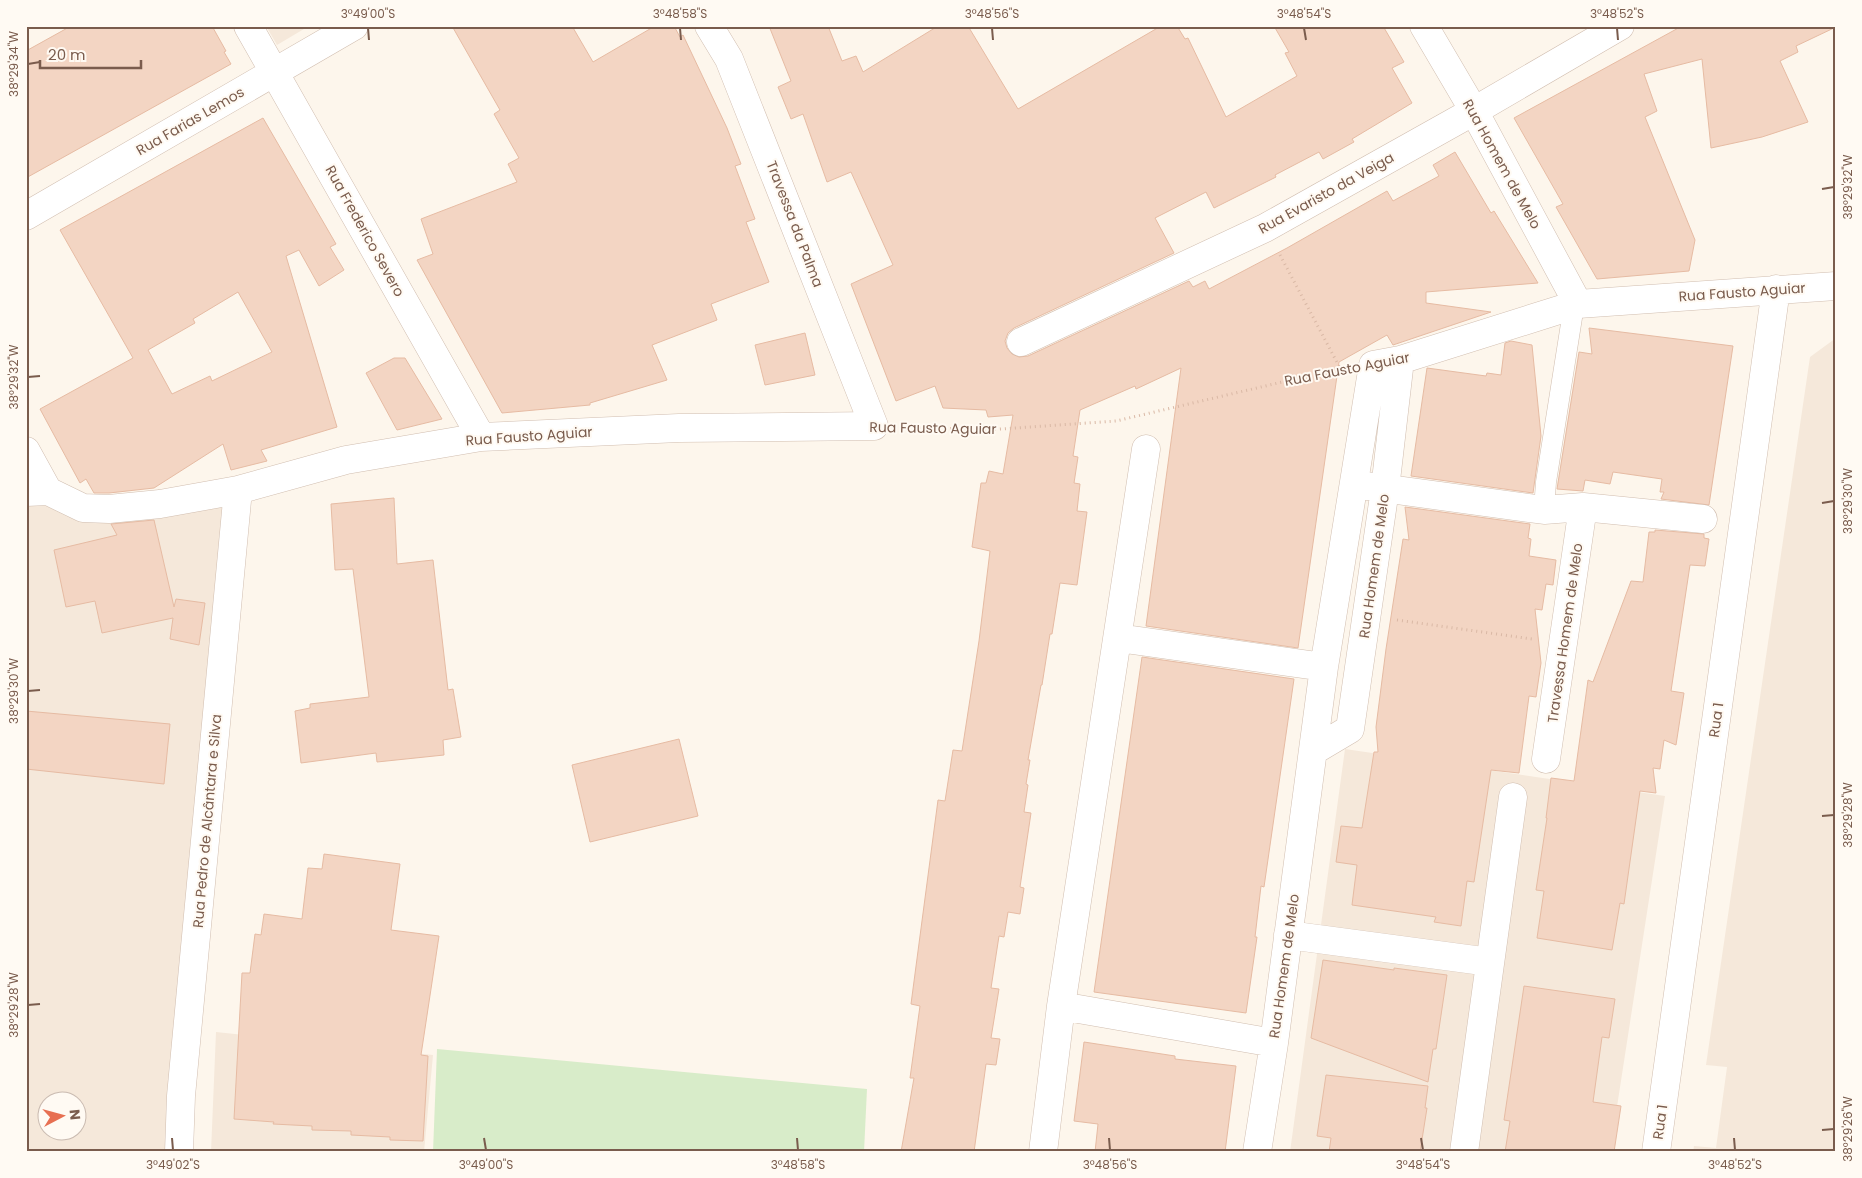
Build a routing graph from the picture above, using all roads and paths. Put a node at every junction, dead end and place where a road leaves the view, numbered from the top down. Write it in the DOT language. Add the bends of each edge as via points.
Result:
graph roads {
  1 [pos="248,26"];
  2 [pos="354,26"];
  3 [pos="709,26"];
  4 [pos="1424,26"];
  5 [pos="1620,26"];
  6 [pos="275,73"];
  7 [pos="1474,112"];
  8 [pos="26,216"];
  9 [pos="1265,228"];
  10 [pos="1836,286"];
  11 [pos="1776,289"];
  12 [pos="1576,305"];
  13 [pos="1021,342"];
  14 [pos="1400,360"];
  15 [pos="1372,365"];
  16 [pos="1340,368"];
  17 [pos="874,426"];
  18 [pos="481,437"];
  19 [pos="1146,449"];
  20 [pos="26,451"];
  21 [pos="1353,484"];
  22 [pos="1385,489"];
  23 [pos="238,490"];
  24 [pos="37,491"];
  25 [pos="1583,506"];
  26 [pos="1544,510"];
  27 [pos="1703,519"];
  28 [pos="1366,616"];
  29 [pos="1118,638"];
  30 [pos="1563,644"];
  31 [pos="1324,667"];
  32 [pos="1313,751"];
  33 [pos="1546,760"];
  34 [pos="1513,797"];
  35 [pos="1288,935"];
  36 [pos="1490,962"];
  37 [pos="1061,1006"];
  38 [pos="1274,1043"];
  39 [pos="179,1152"];
  40 [pos="1043,1152"];
  41 [pos="1257,1152"];
  42 [pos="1464,1152"];
  43 [pos="1656,1152"];
  1 -- 6 [label="street, Rua Frederico Severo"];
  2 -- 6 [label="street, Rua Farias Lemos"];
  3 -- 17 [label="street, Travessa da Palma" via="729,59"];
  4 -- 7 [label="street, Rua Homem de Melo"];
  5 -- 7 [label="street, Rua Evaristo da Veiga"];
  6 -- 8 [label="street, Rua Farias Lemos"];
  6 -- 18 [label="street, Rua Frederico Severo"];
  7 -- 9 [label="street, Rua Evaristo da Veiga"];
  7 -- 12 [label="street, Rua Homem de Melo"];
  9 -- 13 [label="street, Rua Evaristo da Veiga"];
  9 -- 16 [label="path"];
  10 -- 11 [label="street, Rua Fausto Aguiar"];
  11 -- 12 [label="street, Rua Fausto Aguiar"];
  11 -- 43 [label="street, Rua 1"];
  12 -- 14 [label="street, Rua Fausto Aguiar"];
  12 -- 26 [label="lane"];
  14 -- 15 [label="street, Rua Fausto Aguiar"];
  14 -- 22 [label="street, Rua Homem de Melo"];
  15 -- 16 [label="path, Rua Fausto Aguiar"];
  15 -- 21 [label="street, Rua Homem de Melo"];
  16 -- 17 [label="path, Rua Fausto Aguiar" via="1116,421 987,430"];
  17 -- 18 [label="street, Rua Fausto Aguiar" via="679,428"];
  18 -- 23 [label="street, Rua Fausto Aguiar" via="346,460"];
  19 -- 29 [label="street"];
  20 -- 24 [label="street"];
  21 -- 22 [label="street"];
  21 -- 31 [label="street, Rua Homem de Melo"];
  22 -- 26 [label="street"];
  22 -- 28 [label="street, Rua Homem de Melo"];
  23 -- 24 [label="street, Rua Fausto Aguiar" via="109,509 83,508"];
  23 -- 39 [label="street, Rua Pedro de Alcântara e Silva" via="181,1096"];
  25 -- 26 [label="street"];
  25 -- 27 [label="street"];
  25 -- 30 [label="street, Travessa Homem de Melo"];
  28 -- 30 [label="path"];
  28 -- 32 [label="street, Rua Homem de Melo" via="1350,729"];
  29 -- 31 [label="street"];
  29 -- 37 [label="street"];
  30 -- 33 [label="street, Travessa Homem de Melo"];
  31 -- 32 [label="street, Rua Homem de Melo"];
  32 -- 35 [label="street, Rua Homem de Melo"];
  34 -- 36 [label="street"];
  35 -- 36 [label="street"];
  35 -- 38 [label="street, Rua Homem de Melo"];
  36 -- 42 [label="street"];
  37 -- 38 [label="street"];
  37 -- 40 [label="street"];
  38 -- 41 [label="street, Rua Homem de Melo"];
}
